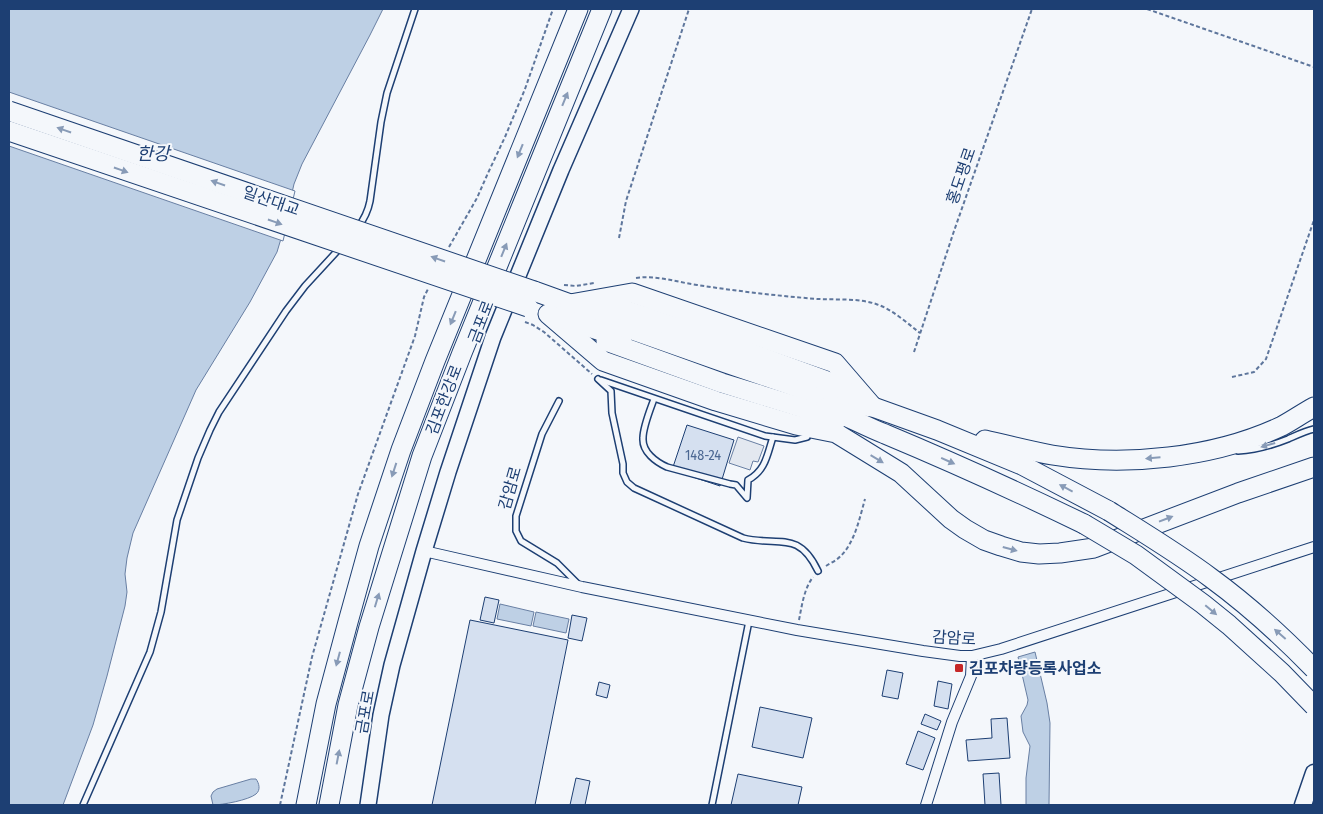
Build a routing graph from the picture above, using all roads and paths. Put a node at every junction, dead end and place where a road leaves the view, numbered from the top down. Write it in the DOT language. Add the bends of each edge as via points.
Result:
graph roads {
  1 [pos="415,9"];
  2 [pos="553,9"];
  3 [pos="578,9"];
  4 [pos="602,9"];
  5 [pos="631,9"];
  6 [pos="688,9"];
  7 [pos="1032,9"];
  8 [pos="1147,9"];
  9 [pos="1314,67"];
  10 [pos="9,111"];
  11 [pos="9,131"];
  12 [pos="1314,220"];
  13 [pos="619,238"];
  14 [pos="450,246"];
  15 [pos="630,278"];
  16 [pos="594,283"];
  17 [pos="557,285"];
  18 [pos="428,288"];
  19 [pos="570,304"];
  20 [pos="528,307"];
  21 [pos="548,314"];
  22 [pos="920,334"];
  23 [pos="914,352"];
  24 [pos="1232,377"];
  25 [pos="598,379"];
  26 [pos="654,399"];
  27 [pos="559,401"];
  28 [pos="873,407"];
  29 [pos="1314,407"];
  30 [pos="870,428"];
  31 [pos="1314,429"];
  32 [pos="938,430"];
  33 [pos="836,433"];
  34 [pos="773,437"];
  35 [pos="808,437"];
  36 [pos="1187,455"];
  37 [pos="1314,467"];
  38 [pos="865,500"];
  39 [pos="1314,547"];
  40 [pos="424,551"];
  41 [pos="818,571"];
  42 [pos="582,587"];
  43 [pos="749,620"];
  44 [pos="797,630"];
  45 [pos="972,656"];
  46 [pos="1314,669"];
  47 [pos="1314,706"];
  48 [pos="1314,773"];
  49 [pos="83,805"];
  50 [pos="280,805"];
  51 [pos="306,805"];
  52 [pos="329,805"];
  53 [pos="368,805"];
  54 [pos="712,805"];
  55 [pos="926,805"];
  56 [pos="1303,805"];
  1 -- 49 [label="lane" via="387,93 368,210 364,219 286,311 210,430 177,520 161,612 150,652"];
  2 -- 14 [label="path" via="505,138"];
  3 -- 51 [label="highway, 김포한강로, one-way" via="401,450 345,631 326,704"];
  52 -- 4 [label="highway, 김포한강로, one-way" via="348,705 364,644 422,456"];
  5 -- 40 [label="main road, 금포로" via="493,337"];
  6 -- 13 [label="path" via="626,201"];
  7 -- 22 [label="path, 홍도평로"];
  8 -- 9 [label="path"];
  20 -- 10 [label="highway, 일산대교, one-way, bridge"];
  11 -- 20 [label="highway, 일산대교, one-way, bridge"];
  12 -- 24 [label="path" via="1266,359 1254,372"];
  15 -- 22 [label="path" via="650,276 718,288 868,301 888,310"];
  16 -- 17 [label="path"];
  18 -- 50 [label="path" via="415,336 356,503 312,657"];
  19 -- 20 [label="highway"];
  19 -- 28 [label="highway" via="624,327 846,404"];
  19 -- 28 [label="highway" via="632,293 834,363"];
  20 -- 21 [label="highway"];
  20 -- 25 [label="path" via="533,325"];
  21 -- 30 [label="highway" via="841,413"];
  21 -- 33 [label="highway" via="603,361 796,425"];
  21 -- 35 [label="highway" via="602,370 713,411"];
  22 -- 23 [label="path, 홍도평로"];
  25 -- 26 [label="lane"];
  25 -- 41 [label="lane" via="611,391 612,414 627,482 742,538 796,545 812,558"];
  26 -- 34 [label="lane"];
  26 -- 34 [label="lane" via="643,438 653,459 667,467 736,485 747,498 748,480 760,472"];
  27 -- 42 [label="lane, 감암로" via="542,434 516,516 516,532 521,541 557,563"];
  28 -- 32 [label="highway"];
  29 -- 36 [label="highway" via="1282,426 1244,441"];
  30 -- 33 [label="highway"];
  30 -- 47 [label="highway, one-way, bridge" via="937,455 1084,524 1136,555 1229,625"];
  31 -- 36 [label="lane, one-way" via="1247,450"];
  36 -- 32 [label="highway, one-way" via="1129,460 1051,455"];
  46 -- 32 [label="highway, one-way, bridge" via="1254,612 1172,550 1109,511 1022,465"];
  33 -- 35 [label="highway"];
  33 -- 37 [label="highway, one-way" via="901,473 965,529 1001,546 1039,554 1094,548"];
  34 -- 35 [label="lane" via="795,440"];
  38 -- 41 [label="path" via="845,551"];
  39 -- 45 [label="street, 감암로"];
  40 -- 42 [label="street, 감암로"];
  40 -- 53 [label="main road, 금포로" via="381,714"];
  41 -- 44 [label="path" via="804,596"];
  42 -- 43 [label="street, 감암로"];
  43 -- 44 [label="street, 감암로"];
  43 -- 54 [label="lane"];
  44 -- 45 [label="street, 감암로"];
  45 -- 55 [label="street" via="970,676"];
  48 -- 56 [label="main road"];
}
